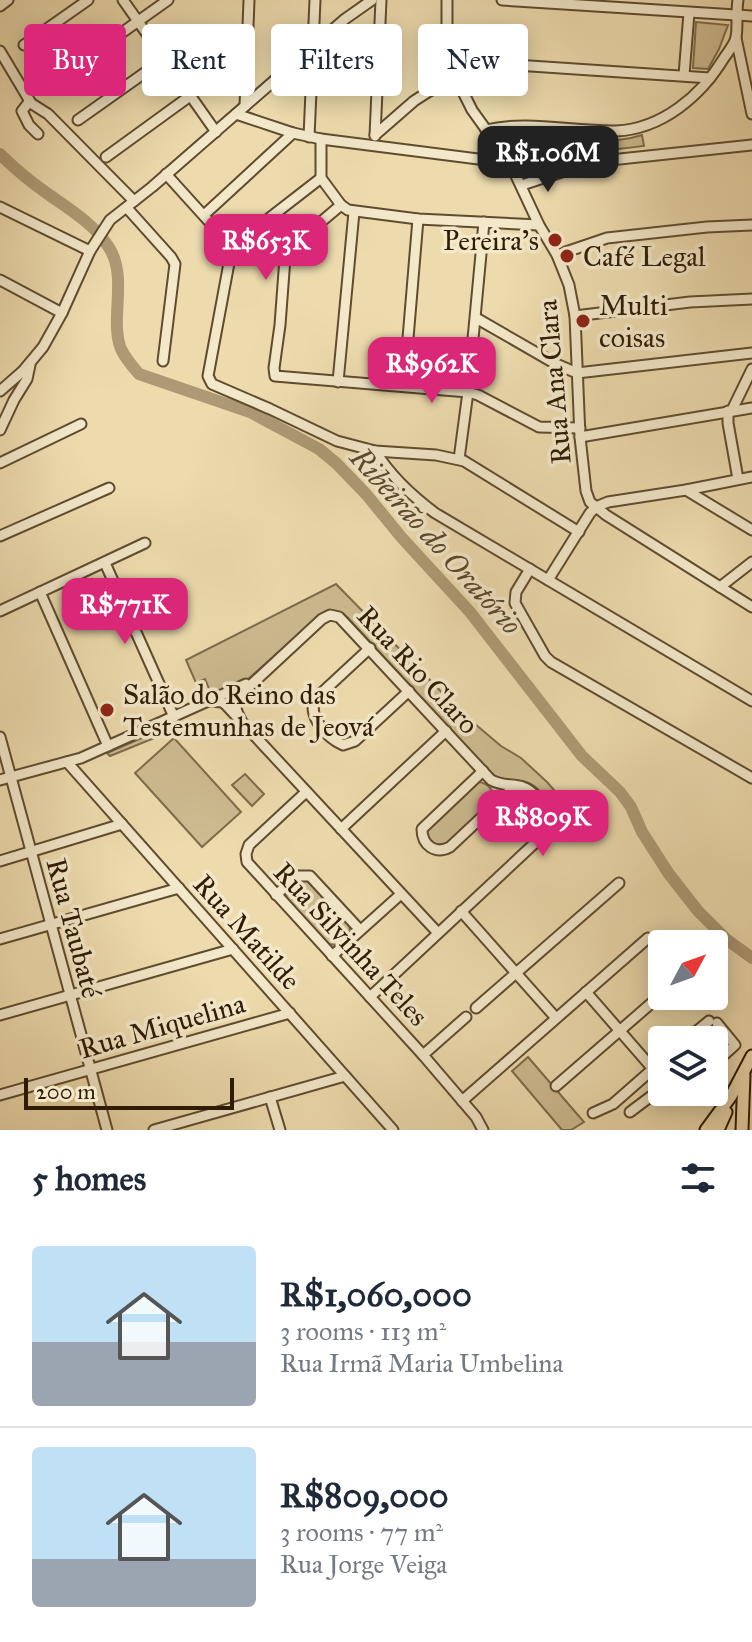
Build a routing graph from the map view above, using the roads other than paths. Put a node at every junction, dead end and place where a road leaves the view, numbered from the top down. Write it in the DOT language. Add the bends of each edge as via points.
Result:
graph roads {
  1 [pos="8,0"];
  2 [pos="88,0"];
  3 [pos="123,0"];
  4 [pos="168,0"];
  5 [pos="249,0"];
  6 [pos="315,0"];
  7 [pos="372,0"];
  8 [pos="381,0"];
  9 [pos="447,0"];
  10 [pos="502,0"];
  11 [pos="738,0"];
  12 [pos="0,6"];
  13 [pos="689,13"];
  14 [pos="736,15"];
  15 [pos="752,16"];
  16 [pos="138,21"];
  17 [pos="54,24"];
  18 [pos="314,24"];
  19 [pos="339,24"];
  20 [pos="447,24"];
  21 [pos="142,26"];
  22 [pos="126,30"];
  23 [pos="736,38"];
  24 [pos="0,51"];
  25 [pos="528,66"];
  26 [pos="142,74"];
  27 [pos="684,75"];
  28 [pos="710,78"];
  29 [pos="271,83"];
  30 [pos="190,96"];
  31 [pos="311,96"];
  32 [pos="423,96"];
  33 [pos="465,96"];
  34 [pos="31,103"];
  35 [pos="245,106"];
  36 [pos="236,114"];
  37 [pos="752,114"];
  38 [pos="78,120"];
  39 [pos="486,130"];
  40 [pos="216,132"];
  41 [pos="293,133"];
  42 [pos="38,134"];
  43 [pos="375,135"];
  44 [pos="309,137"];
  45 [pos="321,139"];
  46 [pos="752,145"];
  47 [pos="375,147"];
  48 [pos="106,157"];
  49 [pos="510,163"];
  50 [pos="166,174"];
  51 [pos="321,178"];
  52 [pos="522,185"];
  53 [pos="131,204"];
  54 [pos="341,205"];
  55 [pos="1,210"];
  56 [pos="354,212"];
  57 [pos="204,215"];
  58 [pos="418,219"];
  59 [pos="484,222"];
  60 [pos="539,225"];
  61 [pos="752,225"];
  62 [pos="232,247"];
  63 [pos="90,251"];
  64 [pos="557,255"];
  65 [pos="0,280"];
  66 [pos="752,299"];
  67 [pos="62,313"];
  68 [pos="575,316"];
  69 [pos="476,318"];
  70 [pos="752,353"];
  71 [pos="163,361"];
  72 [pos="30,363"];
  73 [pos="752,369"];
  74 [pos="577,373"];
  75 [pos="338,382"];
  76 [pos="10,383"];
  77 [pos="404,386"];
  78 [pos="0,391"];
  79 [pos="468,392"];
  80 [pos="14,400"];
  81 [pos="752,408"];
  82 [pos="730,411"];
  83 [pos="81,424"];
  84 [pos="0,430"];
  85 [pos="580,432"];
  86 [pos="375,451"];
  87 [pos="459,459"];
  88 [pos="0,463"];
  89 [pos="752,477"];
  90 [pos="738,479"];
  91 [pos="109,488"];
  92 [pos="686,490"];
  93 [pos="596,507"];
  94 [pos="752,530"];
  95 [pos="579,532"];
  96 [pos="0,536"];
  97 [pos="145,543"];
  98 [pos="752,562"];
  99 [pos="105,563"];
  100 [pos="530,569"];
  101 [pos="548,580"];
  102 [pos="720,587"];
  103 [pos="40,592"];
  104 [pos="752,607"];
  105 [pos="0,611"];
  106 [pos="370,648"];
  107 [pos="253,681"];
  108 [pos="409,691"];
  109 [pos="210,701"];
  110 [pos="752,701"];
  111 [pos="174,717"];
  112 [pos="243,724"];
  113 [pos="446,731"];
  114 [pos="0,737"];
  115 [pos="108,746"];
  116 [pos="67,762"];
  117 [pos="483,771"];
  118 [pos="752,778"];
  119 [pos="5,779"];
  120 [pos="515,786"];
  121 [pos="306,792"];
  122 [pos="122,824"];
  123 [pos="341,829"];
  124 [pos="31,853"];
  125 [pos="0,861"];
  126 [pos="619,883"];
  127 [pos="179,888"];
  128 [pos="401,894"];
  129 [pos="276,895"];
  130 [pos="461,911"];
  131 [pos="51,926"];
  132 [pos="360,930"];
  133 [pos="438,933"];
  134 [pos="648,938"];
  135 [pos="0,939"];
  136 [pos="233,949"];
  137 [pos="332,956"];
  138 [pos="516,973"];
  139 [pos="586,992"];
  140 [pos="70,995"];
  141 [pos="370,997"];
  142 [pos="648,1006"];
  143 [pos="476,1008"];
  144 [pos="290,1013"];
  145 [pos="0,1015"];
  146 [pos="466,1017"];
  147 [pos="556,1018"];
  148 [pos="619,1031"];
  149 [pos="423,1055"];
  150 [pos="752,1056"];
  151 [pos="648,1063"];
  152 [pos="91,1069"];
  153 [pos="648,1073"];
  154 [pos="744,1074"];
  155 [pos="345,1076"];
  156 [pos="556,1086"];
  157 [pos="0,1095"];
  158 [pos="270,1097"];
  159 [pos="648,1098"];
  160 [pos="730,1098"];
  161 [pos="462,1101"];
  162 [pos="630,1112"];
  163 [pos="593,1113"];
  164 [pos="719,1122"];
  165 [pos="742,1129"];
  166 [pos="107,1130"];
  167 [pos="154,1130"];
  168 [pos="280,1130"];
  169 [pos="393,1130"];
  170 [pos="483,1130"];
  171 [pos="706,1130"];
  1 -- 12 [label="street"];
  2 -- 17 [label="street"];
  3 -- 16 [label="street"];
  4 -- 16 [label="street"];
  5 -- 35 [label="street"];
  6 -- 18 [label="street"];
  7 -- 19 [label="street"];
  8 -- 43 [label="street"];
  9 -- 20 [label="street, Rua Ana Clara"];
  10 -- 13 [label="street"];
  11 -- 14 [label="street"];
  13 -- 14 [label="street"];
  13 -- 27 [label="street"];
  14 -- 15 [label="street"];
  14 -- 23 [label="street"];
  16 -- 21 [label="street"];
  16 -- 22 [label="street"];
  23 -- 28 [label="street"];
  23 -- 37 [label="street"];
  24 -- 34 [label="street"];
  25 -- 27 [label="street"];
  26 -- 38 [label="street"];
  27 -- 28 [label="street"];
  28 -- 39 [label="street" via="674,111 628,130"];
  29 -- 35 [label="street"];
  30 -- 40 [label="street"];
  30 -- 48 [label="street"];
  31 -- 44 [label="street"];
  32 -- 43 [label="street"];
  33 -- 39 [label="street, Rua Ana Clara"];
  34 -- 42 [label="street" via="22,111"];
  34 -- 53 [label="street" via="48,114"];
  35 -- 36 [label="street"];
  36 -- 40 [label="street"];
  36 -- 41 [label="street"];
  39 -- 49 [label="street, Rua Ana Clara"];
  40 -- 50 [label="street"];
  41 -- 44 [label="street"];
  41 -- 57 [label="street"];
  43 -- 47 [label="street"];
  44 -- 45 [label="street"];
  45 -- 47 [label="street"];
  45 -- 51 [label="street"];
  46 -- 52 [label="street" via="601,161"];
  47 -- 49 [label="street"];
  49 -- 52 [label="street, Rua Ana Clara"];
  50 -- 53 [label="street"];
  50 -- 57 [label="street"];
  51 -- 54 [label="street"];
  51 -- 62 [label="street"];
  52 -- 60 [label="street, Rua Ana Clara"];
  53 -- 63 [label="street" via="105,226"];
  53 -- 71 [label="street" via="175,264"];
  54 -- 56 [label="street"];
  54 -- 75 [label="street" via="285,258 273,372 277,377"];
  55 -- 63 [label="street"];
  56 -- 58 [label="street"];
  56 -- 75 [label="street"];
  57 -- 62 [label="street"];
  58 -- 59 [label="street"];
  58 -- 77 [label="street"];
  59 -- 60 [label="street"];
  59 -- 69 [label="street"];
  60 -- 64 [label="street, Rua Ana Clara"];
  61 -- 64 [label="street" via="598,239"];
  62 -- 86 [label="street" via="210,382 328,438"];
  63 -- 67 [label="street"];
  64 -- 68 [label="street, Rua Ana Clara"];
  65 -- 67 [label="street"];
  66 -- 68 [label="street"];
  67 -- 72 [label="street"];
  68 -- 74 [label="street, Rua Ana Clara"];
  69 -- 74 [label="street"];
  69 -- 79 [label="street"];
  70 -- 74 [label="street"];
  72 -- 76 [label="street"];
  72 -- 80 [label="street"];
  73 -- 82 [label="street"];
  74 -- 85 [label="street, Rua Ana Clara"];
  75 -- 77 [label="street"];
  76 -- 78 [label="street"];
  76 -- 80 [label="street"];
  77 -- 79 [label="street"];
  79 -- 85 [label="street" via="539,427"];
  79 -- 87 [label="street"];
  80 -- 84 [label="street"];
  81 -- 82 [label="street"];
  82 -- 85 [label="street"];
  82 -- 90 [label="street"];
  83 -- 88 [label="street"];
  85 -- 93 [label="street, Rua Ana Clara" via="586,491"];
  86 -- 87 [label="street"];
  86 -- 100 [label="street" via="423,504"];
  87 -- 95 [label="street"];
  89 -- 90 [label="street"];
  90 -- 92 [label="street"];
  91 -- 96 [label="street"];
  92 -- 93 [label="street"];
  92 -- 94 [label="street"];
  93 -- 95 [label="street"];
  93 -- 102 [label="street"];
  95 -- 101 [label="street"];
  97 -- 99 [label="street"];
  98 -- 102 [label="street"];
  99 -- 103 [label="street"];
  99 -- 111 [label="street"];
  100 -- 101 [label="street"];
  100 -- 118 [label="street" via="515,603 551,662"];
  101 -- 110 [label="street"];
  102 -- 104 [label="street"];
  103 -- 105 [label="street"];
  103 -- 115 [label="street"];
  106 -- 107 [label="street, Rua Rio Claro" via="343,620 325,617"];
  106 -- 108 [label="street, Rua Rio Claro"];
  106 -- 108 [label="street" via="312,704 315,719 333,740 351,743"];
  107 -- 109 [label="street, Rua Rio Claro"];
  107 -- 112 [label="street, Rua Rio Claro" via="236,701"];
  108 -- 113 [label="street, Rua Rio Claro"];
  109 -- 111 [label="street, Rua Rio Claro"];
  109 -- 112 [label="street" via="223,703"];
  111 -- 115 [label="street, Rua Rio Claro"];
  112 -- 121 [label="street"];
  113 -- 117 [label="street, Rua Rio Claro"];
  113 -- 123 [label="street"];
  114 -- 119 [label="street, Rua Taubaté"];
  115 -- 116 [label="street, Rua Rio Claro"];
  116 -- 119 [label="street, Rua Rio Claro"];
  116 -- 122 [label="street, Rua Matilde"];
  117 -- 120 [label="street, Rua Rio Claro" via="499,784"];
  117 -- 120 [label="street" via="422,829 432,849 450,847"];
  119 -- 124 [label="street, Rua Taubaté"];
  120 -- 130 [label="street, Rua Rio Claro" via="530,789 550,812 551,828"];
  121 -- 123 [label="street"];
  121 -- 129 [label="street, Rua Silvinha Teles" via="247,848 247,862"];
  122 -- 124 [label="street"];
  122 -- 127 [label="street, Rua Matilde"];
  123 -- 128 [label="street"];
  124 -- 125 [label="street"];
  124 -- 131 [label="street, Rua Taubaté"];
  126 -- 138 [label="street"];
  127 -- 131 [label="street"];
  127 -- 136 [label="street, Rua Matilde"];
  128 -- 132 [label="street"];
  128 -- 133 [label="street"];
  129 -- 132 [label="street" via="297,876 310,876"];
  129 -- 137 [label="street, Rua Silvinha Teles"];
  130 -- 133 [label="street"];
  130 -- 138 [label="street"];
  131 -- 135 [label="street"];
  131 -- 140 [label="street, Rua Taubaté"];
  132 -- 137 [label="street"];
  133 -- 141 [label="street"];
  134 -- 139 [label="street"];
  136 -- 140 [label="street"];
  136 -- 144 [label="street, Rua Matilde"];
  137 -- 141 [label="street, Rua Silvinha Teles"];
  138 -- 143 [label="street"];
  138 -- 147 [label="street"];
  139 -- 147 [label="street"];
  139 -- 148 [label="street"];
  140 -- 145 [label="street"];
  140 -- 152 [label="street, Rua Taubaté"];
  141 -- 149 [label="street, Rua Silvinha Teles"];
  142 -- 148 [label="street"];
  144 -- 152 [label="street, Rua Miquelina"];
  144 -- 155 [label="street, Rua Matilde"];
  146 -- 149 [label="street"];
  147 -- 161 [label="street"];
  148 -- 151 [label="street"];
  148 -- 156 [label="street"];
  149 -- 161 [label="street, Rua Silvinha Teles"];
  150 -- 154 [label="main road"];
  152 -- 157 [label="street, Rua Miquelina"];
  152 -- 166 [label="street, Rua Taubaté"];
  153 -- 163 [label="street" via="613,1104"];
  154 -- 160 [label="main road"];
  154 -- 165 [label="main road"];
  155 -- 158 [label="street"];
  155 -- 169 [label="street, Rua Matilde"];
  158 -- 167 [label="street"];
  158 -- 168 [label="street"];
  159 -- 162 [label="street"];
  160 -- 164 [label="main road"];
  161 -- 170 [label="street, Rua Silvinha Teles"];
  164 -- 165 [label="main road" via="734,1120"];
  164 -- 171 [label="main road"];
}
